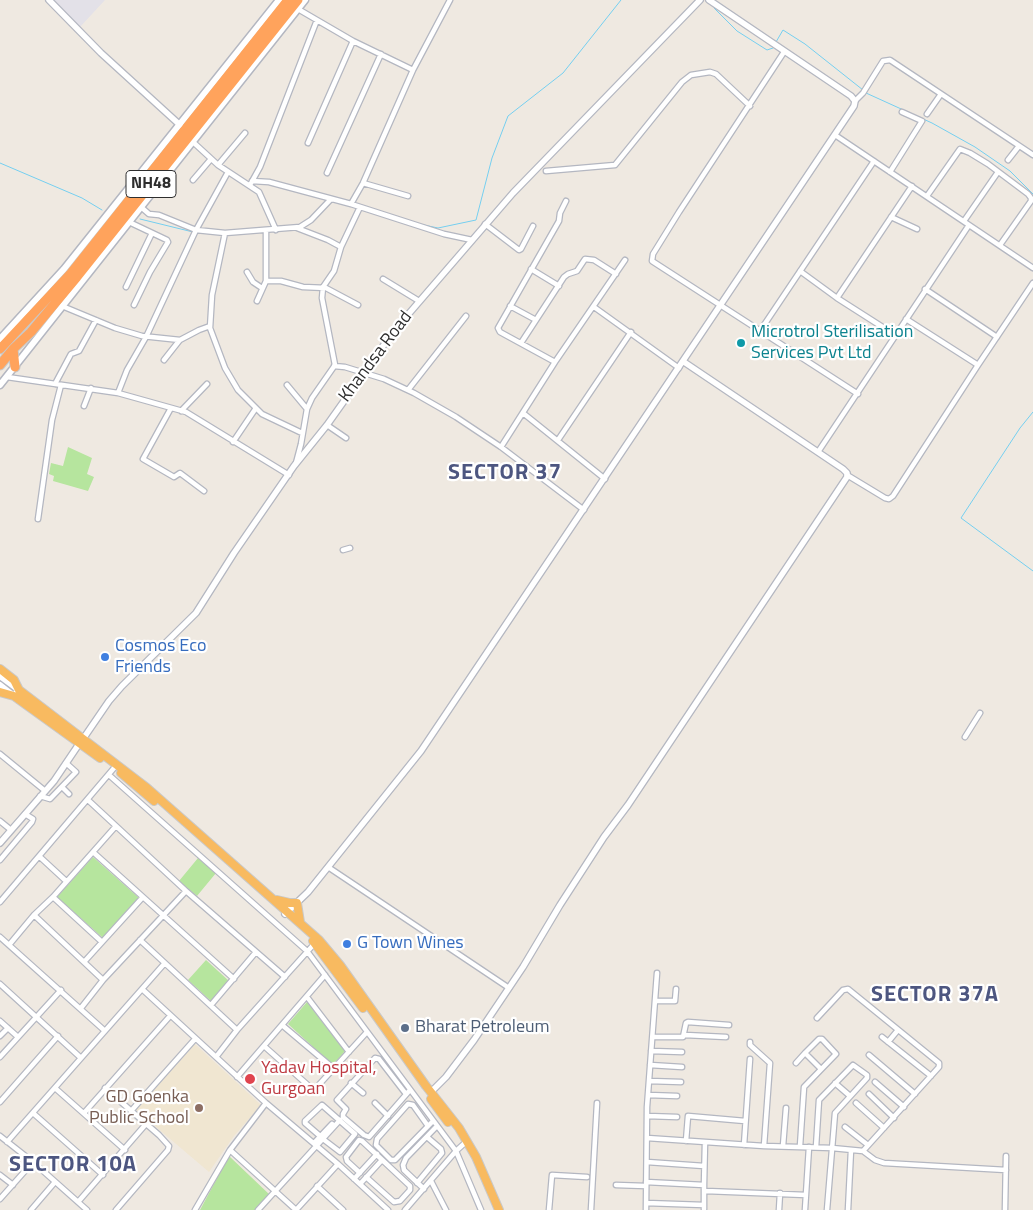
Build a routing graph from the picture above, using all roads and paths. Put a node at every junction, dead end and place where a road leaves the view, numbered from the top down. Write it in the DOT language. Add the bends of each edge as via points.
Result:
graph roads {
  1 [pos="49,0"];
  2 [pos="279,0"];
  3 [pos="288,0"];
  4 [pos="305,0"];
  5 [pos="450,0"];
  6 [pos="700,0"];
  7 [pos="709,0"];
  8 [pos="298,4"];
  9 [pos="317,20"];
  10 [pos="353,41"];
  11 [pos="784,52"];
  12 [pos="380,54"];
  13 [pos="412,70"];
  14 [pos="941,94"];
  15 [pos="855,101"];
  16 [pos="750,106"];
  17 [pos="902,112"];
  18 [pos="927,114"];
  19 [pos="180,125"];
  20 [pos="245,133"];
  21 [pos="835,135"];
  22 [pos="193,142"];
  23 [pos="308,144"];
  24 [pos="1019,146"];
  25 [pos="1033,155"];
  26 [pos="212,159"];
  27 [pos="1008,160"];
  28 [pos="874,161"];
  29 [pos="218,165"];
  30 [pos="546,171"];
  31 [pos="228,172"];
  32 [pos="890,172"];
  33 [pos="998,172"];
  34 [pos="327,174"];
  35 [pos="193,180"];
  36 [pos="251,183"];
  37 [pos="363,183"];
  38 [pos="912,186"];
  39 [pos="408,196"];
  40 [pos="927,196"];
  41 [pos="145,197"];
  42 [pos="331,199"];
  43 [pos="566,201"];
  44 [pos="351,204"];
  45 [pos="360,207"];
  46 [pos="141,208"];
  47 [pos="891,217"];
  48 [pos="964,221"];
  49 [pos="129,222"];
  50 [pos="485,224"];
  51 [pos="970,225"];
  52 [pos="533,226"];
  53 [pos="296,228"];
  54 [pos="196,230"];
  55 [pos="266,230"];
  56 [pos="276,230"];
  57 [pos="917,230"];
  58 [pos="152,233"];
  59 [pos="225,233"];
  60 [pos="472,240"];
  61 [pos="1000,245"];
  62 [pos="341,247"];
  63 [pos="625,260"];
  64 [pos="1033,268"];
  65 [pos="531,269"];
  66 [pos="800,271"];
  67 [pos="247,272"];
  68 [pos="616,274"];
  69 [pos="383,279"];
  70 [pos="266,281"];
  71 [pos="1033,283"];
  72 [pos="559,286"];
  73 [pos="126,287"];
  74 [pos="323,287"];
  75 [pos="262,288"];
  76 [pos="925,289"];
  77 [pos="837,298"];
  78 [pos="38,299"];
  79 [pos="257,301"];
  80 [pos="419,301"];
  81 [pos="134,305"];
  82 [pos="358,305"];
  83 [pos="721,305"];
  84 [pos="62,306"];
  85 [pos="510,306"];
  86 [pos="594,307"];
  87 [pos="36,311"];
  88 [pos="466,316"];
  89 [pos="906,319"];
  90 [pos="96,320"];
  91 [pos="536,320"];
  92 [pos="24,324"];
  93 [pos="210,326"];
  94 [pos="8,331"];
  95 [pos="760,331"];
  96 [pos="631,332"];
  97 [pos="895,335"];
  98 [pos="146,336"];
  99 [pos="997,337"];
  100 [pos="0,339"];
  101 [pos="179,341"];
  102 [pos="521,343"];
  103 [pos="0,349"];
  104 [pos="13,349"];
  105 [pos="164,360"];
  106 [pos="555,362"];
  107 [pos="684,362"];
  108 [pos="0,365"];
  109 [pos="978,365"];
  110 [pos="334,366"];
  111 [pos="15,367"];
  112 [pos="679,368"];
  113 [pos="363,372"];
  114 [pos="7,377"];
  115 [pos="55,384"];
  116 [pos="207,384"];
  117 [pos="0,385"];
  118 [pos="61,385"];
  119 [pos="287,386"];
  120 [pos="91,388"];
  121 [pos="408,390"];
  122 [pos="118,393"];
  123 [pos="858,394"];
  124 [pos="84,406"];
  125 [pos="171,408"];
  126 [pos="256,408"];
  127 [pos="307,409"];
  128 [pos="181,411"];
  129 [pos="523,413"];
  130 [pos="327,425"];
  131 [pos="302,433"];
  132 [pos="346,438"];
  133 [pos="558,440"];
  134 [pos="234,442"];
  135 [pos="501,447"];
  136 [pos="818,452"];
  137 [pos="294,466"];
  138 [pos="288,475"];
  139 [pos="847,475"];
  140 [pos="605,479"];
  141 [pos="204,491"];
  142 [pos="584,510"];
  143 [pos="38,519"];
  144 [pos="350,548"];
  145 [pos="342,550"];
  146 [pos="0,669"];
  147 [pos="0,676"];
  148 [pos="0,685"];
  149 [pos="0,692"];
  150 [pos="17,693"];
  151 [pos="980,713"];
  152 [pos="965,737"];
  153 [pos="81,742"];
  154 [pos="0,754"];
  155 [pos="66,763"];
  156 [pos="112,772"];
  157 [pos="136,782"];
  158 [pos="62,787"];
  159 [pos="42,791"];
  160 [pos="69,794"];
  161 [pos="88,800"];
  162 [pos="25,814"];
  163 [pos="38,814"];
  164 [pos="33,819"];
  165 [pos="0,821"];
  166 [pos="116,826"];
  167 [pos="10,829"];
  168 [pos="0,837"];
  169 [pos="0,843"];
  170 [pos="92,852"];
  171 [pos="40,857"];
  172 [pos="0,860"];
  173 [pos="328,867"];
  174 [pos="66,881"];
  175 [pos="186,891"];
  176 [pos="53,897"];
  177 [pos="143,897"];
  178 [pos="274,899"];
  179 [pos="0,902"];
  180 [pos="297,903"];
  181 [pos="287,913"];
  182 [pos="34,915"];
  183 [pos="164,916"];
  184 [pos="300,922"];
  185 [pos="0,936"];
  186 [pos="140,940"];
  187 [pos="102,942"];
  188 [pos="316,943"];
  189 [pos="10,945"];
  190 [pos="307,951"];
  191 [pos="256,952"];
  192 [pos="84,962"];
  193 [pos="164,964"];
  194 [pos="337,967"];
  195 [pos="657,973"];
  196 [pos="325,975"];
  197 [pos="285,977"];
  198 [pos="234,979"];
  199 [pos="103,980"];
  200 [pos="0,984"];
  201 [pos="509,988"];
  202 [pos="142,989"];
  203 [pos="676,989"];
  204 [pos="61,990"];
  205 [pos="306,997"];
  206 [pos="655,1002"];
  207 [pos="212,1005"];
  208 [pos="81,1008"];
  209 [pos="170,1016"];
  210 [pos="37,1017"];
  211 [pos="817,1018"];
  212 [pos="0,1020"];
  213 [pos="282,1025"];
  214 [pos="729,1025"];
  215 [pos="8,1028"];
  216 [pos="237,1030"];
  217 [pos="898,1030"];
  218 [pos="105,1031"];
  219 [pos="367,1032"];
  220 [pos="685,1035"];
  221 [pos="0,1036"];
  222 [pos="58,1036"];
  223 [pos="653,1036"];
  224 [pos="18,1037"];
  225 [pos="726,1037"];
  226 [pos="882,1038"];
  227 [pos="195,1039"];
  228 [pos="750,1042"];
  229 [pos="888,1042"];
  230 [pos="264,1046"];
  231 [pos="651,1051"];
  232 [pos="349,1052"];
  233 [pos="682,1052"];
  234 [pos="805,1053"];
  235 [pos="869,1055"];
  236 [pos="0,1056"];
  237 [pos="216,1057"];
  238 [pos="82,1058"];
  239 [pos="750,1059"];
  240 [pos="796,1063"];
  241 [pos="650,1065"];
  242 [pos="682,1067"];
  243 [pos="333,1068"];
  244 [pos="822,1069"];
  245 [pos="930,1076"];
  246 [pos="237,1077"];
  247 [pos="649,1081"];
  248 [pos="681,1082"];
  249 [pos="875,1082"];
  250 [pos="351,1083"];
  251 [pos="835,1083"];
  252 [pos="54,1088"];
  253 [pos="105,1088"];
  254 [pos="410,1090"];
  255 [pos="431,1092"];
  256 [pos="363,1093"];
  257 [pos="406,1094"];
  258 [pos="868,1094"];
  259 [pos="915,1094"];
  260 [pos="648,1095"];
  261 [pos="676,1096"];
  262 [pos="850,1096"];
  263 [pos="0,1102"];
  264 [pos="266,1103"];
  265 [pos="375,1103"];
  266 [pos="597,1103"];
  267 [pos="856,1103"];
  268 [pos="904,1107"];
  269 [pos="786,1108"];
  270 [pos="131,1111"];
  271 [pos="33,1113"];
  272 [pos="84,1113"];
  273 [pos="388,1116"];
  274 [pos="647,1116"];
  275 [pos="677,1117"];
  276 [pos="894,1118"];
  277 [pos="339,1119"];
  278 [pos="433,1120"];
  279 [pos="746,1121"];
  280 [pos="146,1124"];
  281 [pos="428,1126"];
  282 [pos="437,1126"];
  283 [pos="845,1127"];
  284 [pos="884,1128"];
  285 [pos="0,1136"];
  286 [pos="426,1137"];
  287 [pos="321,1138"];
  288 [pos="647,1138"];
  289 [pos="686,1141"];
  290 [pos="7,1142"];
  291 [pos="466,1142"];
  292 [pos="705,1142"];
  293 [pos="315,1144"];
  294 [pos="744,1145"];
  295 [pos="868,1145"];
  296 [pos="764,1146"];
  297 [pos="783,1146"];
  298 [pos="800,1146"];
  299 [pos="809,1146"];
  300 [pos="816,1147"];
  301 [pos="832,1148"];
  302 [pos="124,1150"];
  303 [pos="230,1150"];
  304 [pos="851,1150"];
  305 [pos="456,1151"];
  306 [pos="863,1151"];
  307 [pos="377,1154"];
  308 [pos="1006,1156"];
  309 [pos="382,1160"];
  310 [pos="33,1162"];
  311 [pos="647,1162"];
  312 [pos="338,1164"];
  313 [pos="704,1166"];
  314 [pos="1006,1170"];
  315 [pos="360,1173"];
  316 [pos="0,1175"];
  317 [pos="103,1175"];
  318 [pos="366,1177"];
  319 [pos="586,1177"];
  320 [pos="354,1179"];
  321 [pos="432,1181"];
  322 [pos="55,1182"];
  323 [pos="417,1183"];
  324 [pos="360,1184"];
  325 [pos="616,1184"];
  326 [pos="646,1184"];
  327 [pos="13,1185"];
  328 [pos="317,1186"];
  329 [pos="704,1188"];
  330 [pos="424,1189"];
  331 [pos="275,1191"];
  332 [pos="780,1193"];
  333 [pos="806,1195"];
  334 [pos="490,1196"];
  335 [pos="0,1199"];
  336 [pos="78,1202"];
  337 [pos="646,1203"];
  338 [pos="704,1207"];
  339 [pos="32,1210"];
  340 [pos="87,1210"];
  341 [pos="116,1210"];
  342 [pos="195,1210"];
  343 [pos="258,1210"];
  344 [pos="296,1210"];
  345 [pos="343,1210"];
  346 [pos="388,1210"];
  347 [pos="405,1210"];
  348 [pos="446,1210"];
  349 [pos="482,1210"];
  350 [pos="494,1210"];
  351 [pos="499,1210"];
  352 [pos="549,1210"];
  353 [pos="591,1210"];
  354 [pos="646,1210"];
  355 [pos="779,1210"];
  356 [pos="805,1210"];
  357 [pos="826,1210"];
  358 [pos="848,1210"];
  359 [pos="1005,1210"];
  1 -- 19 [label="street"];
  2 -- 19 [label="main road"];
  3 -- 87 [label="highway, NH48" via="71,273"];
  4 -- 8 [label="main road"];
  5 -- 13 [label="street"];
  6 -- 50 [label="street, Khandsa Road"];
  7 -- 11 [label="street"];
  8 -- 9 [label="street"];
  8 -- 22 [label="main road"];
  8 -- 41 [label="highway, NH48"];
  9 -- 10 [label="street"];
  9 -- 36 [label="street"];
  10 -- 12 [label="street"];
  10 -- 23 [label="street"];
  11 -- 15 [label="street"];
  11 -- 16 [label="street"];
  12 -- 13 [label="street"];
  12 -- 34 [label="street"];
  13 -- 37 [label="street"];
  14 -- 15 [label="street" via="886,60"];
  14 -- 18 [label="street"];
  14 -- 24 [label="street"];
  15 -- 21 [label="street"];
  16 -- 30 [label="street" via="716,74 691,75 615,165"];
  16 -- 83 [label="street" via="679,212 652,259"];
  17 -- 32 [label="street" via="922,121"];
  19 -- 78 [label="main road"];
  20 -- 29 [label="street"];
  21 -- 28 [label="street"];
  21 -- 83 [label="street"];
  22 -- 26 [label="street"];
  22 -- 41 [label="main road"];
  24 -- 25 [label="street"];
  24 -- 27 [label="street"];
  26 -- 29 [label="street"];
  26 -- 35 [label="street"];
  28 -- 32 [label="street"];
  28 -- 66 [label="street"];
  29 -- 31 [label="street"];
  31 -- 36 [label="street"];
  31 -- 54 [label="street"];
  32 -- 38 [label="street"];
  33 -- 40 [label="street" via="960,149"];
  33 -- 48 [label="street"];
  33 -- 61 [label="street" via="1031,198"];
  36 -- 42 [label="street" via="269,182"];
  36 -- 56 [label="street" via="260,194"];
  37 -- 39 [label="street"];
  37 -- 44 [label="street"];
  38 -- 40 [label="street"];
  38 -- 47 [label="street"];
  40 -- 48 [label="street"];
  41 -- 46 [label="main road"];
  41 -- 104 [label="highway, NH48"];
  42 -- 44 [label="street"];
  42 -- 53 [label="street" via="311,220"];
  43 -- 65 [label="street" via="559,221"];
  44 -- 45 [label="street"];
  45 -- 60 [label="street"];
  45 -- 62 [label="street"];
  46 -- 49 [label="main road"];
  46 -- 54 [label="street" via="149,214"];
  47 -- 57 [label="street"];
  47 -- 77 [label="street"];
  48 -- 51 [label="street"];
  49 -- 58 [label="street"];
  49 -- 84 [label="main road"];
  50 -- 52 [label="street" via="518,250"];
  50 -- 60 [label="street, Khandsa Road"];
  51 -- 61 [label="street"];
  51 -- 76 [label="street"];
  53 -- 56 [label="street"];
  53 -- 62 [label="street"];
  54 -- 59 [label="street"];
  54 -- 98 [label="street"];
  55 -- 56 [label="street"];
  55 -- 59 [label="street"];
  55 -- 70 [label="street"];
  58 -- 73 [label="street"];
  58 -- 81 [label="street" via="168,243"];
  59 -- 93 [label="street" via="212,295"];
  60 -- 80 [label="street, Khandsa Road"];
  61 -- 64 [label="street"];
  62 -- 74 [label="street" via="334,271"];
  63 -- 68 [label="street"];
  65 -- 72 [label="street"];
  65 -- 85 [label="street"];
  66 -- 77 [label="street"];
  66 -- 95 [label="street"];
  67 -- 75 [label="street" via="252,282"];
  68 -- 72 [label="street" via="594,260 586,259 577,272 566,274"];
  68 -- 86 [label="street"];
  69 -- 80 [label="street"];
  70 -- 74 [label="street"];
  70 -- 75 [label="street"];
  71 -- 99 [label="street"];
  72 -- 91 [label="street"];
  74 -- 82 [label="street"];
  74 -- 110 [label="street" via="322,298"];
  75 -- 79 [label="street"];
  76 -- 89 [label="street"];
  76 -- 99 [label="street"];
  77 -- 97 [label="street"];
  78 -- 87 [label="highway"];
  78 -- 94 [label="main road"];
  80 -- 113 [label="street, Khandsa Road"];
  83 -- 95 [label="street"];
  83 -- 107 [label="street"];
  84 -- 90 [label="street"];
  84 -- 111 [label="main road"];
  85 -- 91 [label="street"];
  85 -- 102 [label="street" via="498,330"];
  86 -- 96 [label="street"];
  86 -- 106 [label="street"];
  87 -- 92 [label="highway, NH48"];
  88 -- 121 [label="street"];
  89 -- 97 [label="street"];
  89 -- 109 [label="street"];
  90 -- 98 [label="street" via="134,335"];
  90 -- 115 [label="street" via="79,351 71,354"];
  91 -- 102 [label="street"];
  92 -- 94 [label="highway"];
  92 -- 103 [label="highway, NH48"];
  93 -- 101 [label="street"];
  93 -- 126 [label="street" via="230,376 238,390"];
  94 -- 100 [label="main road"];
  95 -- 123 [label="street"];
  96 -- 112 [label="street"];
  96 -- 133 [label="street"];
  97 -- 123 [label="street"];
  98 -- 101 [label="street"];
  98 -- 122 [label="street"];
  99 -- 109 [label="street"];
  101 -- 105 [label="street"];
  102 -- 106 [label="street"];
  104 -- 108 [label="highway, NH48"];
  104 -- 111 [label="highway"];
  106 -- 129 [label="street"];
  107 -- 112 [label="street"];
  107 -- 136 [label="street"];
  109 -- 139 [label="street" via="891,497 884,498"];
  110 -- 113 [label="street"];
  110 -- 127 [label="street"];
  111 -- 114 [label="main road"];
  112 -- 140 [label="street"];
  113 -- 121 [label="street"];
  113 -- 130 [label="street, Khandsa Road"];
  114 -- 115 [label="street"];
  114 -- 117 [label="main road"];
  115 -- 118 [label="street"];
  116 -- 128 [label="street"];
  118 -- 120 [label="street"];
  118 -- 143 [label="street" via="52,420"];
  119 -- 127 [label="street"];
  120 -- 122 [label="street"];
  120 -- 124 [label="street"];
  121 -- 135 [label="street"];
  122 -- 125 [label="street"];
  123 -- 136 [label="street"];
  125 -- 128 [label="street"];
  125 -- 141 [label="street" via="143,459 174,477 180,473"];
  126 -- 131 [label="street"];
  126 -- 134 [label="street"];
  127 -- 131 [label="street"];
  128 -- 134 [label="street" via="198,418"];
  129 -- 133 [label="street"];
  129 -- 135 [label="street"];
  130 -- 132 [label="street"];
  130 -- 137 [label="street, Khandsa Road"];
  131 -- 137 [label="street"];
  133 -- 140 [label="street"];
  134 -- 138 [label="street"];
  135 -- 142 [label="street"];
  136 -- 139 [label="street"];
  137 -- 138 [label="street, Khandsa Road"];
  138 -- 153 [label="street, Khandsa Road" via="196,613 122,686"];
  139 -- 201 [label="street" via="604,837"];
  140 -- 142 [label="street"];
  142 -- 173 [label="street" via="421,751"];
  144 -- 145 [label="street"];
  146 -- 150 [label="highway" via="14,680"];
  147 -- 150 [label="main road"];
  148 -- 150 [label="main road"];
  149 -- 150 [label="highway"];
  150 -- 153 [label="highway"];
  151 -- 152 [label="street"];
  153 -- 155 [label="street, Khandsa Road"];
  153 -- 156 [label="highway"];
  153 -- 157 [label="highway"];
  154 -- 159 [label="street"];
  155 -- 158 [label="street" via="76,772"];
  155 -- 159 [label="street, Khandsa Road" via="54,781"];
  156 -- 157 [label="highway"];
  156 -- 161 [label="street"];
  156 -- 190 [label="street"];
  157 -- 178 [label="highway"];
  157 -- 181 [label="highway"];
  158 -- 159 [label="street" via="50,799"];
  158 -- 160 [label="street"];
  159 -- 162 [label="street, Khandsa Road"];
  159 -- 167 [label="street, Khandsa Road"];
  161 -- 166 [label="street"];
  161 -- 171 [label="street"];
  162 -- 164 [label="street"];
  162 -- 167 [label="street, Khandsa Road"];
  163 -- 164 [label="street"];
  164 -- 172 [label="street"];
  165 -- 167 [label="street"];
  166 -- 170 [label="street"];
  166 -- 175 [label="street"];
  167 -- 168 [label="street, Khandsa Road"];
  167 -- 169 [label="street, Khandsa Road"];
  170 -- 174 [label="street"];
  170 -- 177 [label="street"];
  171 -- 174 [label="street"];
  171 -- 179 [label="street"];
  173 -- 180 [label="street"];
  173 -- 201 [label="street"];
  174 -- 176 [label="street"];
  175 -- 183 [label="street"];
  175 -- 191 [label="street"];
  176 -- 182 [label="street"];
  176 -- 187 [label="street"];
  177 -- 183 [label="street"];
  177 -- 187 [label="street"];
  178 -- 180 [label="highway"];
  178 -- 181 [label="highway"];
  180 -- 181 [label="street"];
  180 -- 184 [label="highway"];
  181 -- 184 [label="highway"];
  181 -- 188 [label="highway"];
  182 -- 189 [label="street"];
  182 -- 192 [label="street"];
  183 -- 186 [label="street"];
  183 -- 198 [label="street"];
  184 -- 194 [label="highway" via="324,945"];
  185 -- 189 [label="street"];
  186 -- 193 [label="street"];
  186 -- 199 [label="street"];
  187 -- 192 [label="street"];
  188 -- 190 [label="street"];
  188 -- 194 [label="highway"];
  189 -- 204 [label="street"];
  190 -- 196 [label="street"];
  190 -- 197 [label="street"];
  191 -- 197 [label="street"];
  191 -- 198 [label="street"];
  192 -- 199 [label="street"];
  193 -- 202 [label="street"];
  193 -- 207 [label="street"];
  194 -- 255 [label="highway"];
  194 -- 291 [label="highway"];
  195 -- 206 [label="street"];
  196 -- 205 [label="street"];
  196 -- 219 [label="street"];
  197 -- 216 [label="street"];
  198 -- 207 [label="street"];
  199 -- 208 [label="street"];
  200 -- 210 [label="street"];
  201 -- 255 [label="street" via="474,1040"];
  202 -- 209 [label="street"];
  202 -- 218 [label="street"];
  203 -- 206 [label="street" via="675,1001"];
  204 -- 208 [label="street"];
  204 -- 210 [label="street"];
  205 -- 213 [label="street"];
  205 -- 232 [label="street"];
  206 -- 223 [label="street"];
  207 -- 216 [label="street"];
  208 -- 218 [label="street"];
  209 -- 227 [label="street"];
  209 -- 253 [label="street"];
  210 -- 222 [label="street"];
  210 -- 224 [label="street"];
  211 -- 217 [label="street" via="846,988"];
  212 -- 215 [label="street"];
  213 -- 230 [label="street"];
  213 -- 243 [label="street"];
  214 -- 220 [label="street" via="686,1022"];
  215 -- 221 [label="street"];
  215 -- 224 [label="street"];
  216 -- 237 [label="street"];
  217 -- 229 [label="street"];
  217 -- 245 [label="street" via="939,1063"];
  218 -- 238 [label="street"];
  219 -- 232 [label="street"];
  219 -- 254 [label="street"];
  220 -- 223 [label="street"];
  220 -- 225 [label="street"];
  222 -- 238 [label="street"];
  222 -- 263 [label="street"];
  223 -- 231 [label="street"];
  224 -- 236 [label="street"];
  226 -- 229 [label="street"];
  227 -- 237 [label="street"];
  227 -- 270 [label="street"];
  228 -- 296 [label="street" via="750,1046 770,1064"];
  229 -- 245 [label="street"];
  230 -- 243 [label="street" via="313,1089"];
  230 -- 246 [label="street"];
  231 -- 233 [label="street"];
  231 -- 241 [label="street"];
  232 -- 243 [label="street"];
  234 -- 240 [label="street"];
  234 -- 244 [label="street"];
  234 -- 244 [label="street" via="822,1039 836,1054"];
  235 -- 259 [label="street"];
  237 -- 246 [label="street"];
  238 -- 252 [label="street"];
  239 -- 279 [label="street"];
  241 -- 242 [label="street"];
  241 -- 247 [label="street"];
  244 -- 298 [label="street" via="804,1088"];
  245 -- 259 [label="street"];
  246 -- 264 [label="street"];
  247 -- 248 [label="street"];
  247 -- 260 [label="street"];
  249 -- 268 [label="street"];
  250 -- 256 [label="street"];
  250 -- 257 [label="street" via="376,1058"];
  250 -- 273 [label="street" via="337,1100 346,1109 343,1116 364,1135 370,1137"];
  251 -- 262 [label="street"];
  251 -- 262 [label="street" via="852,1065 867,1076"];
  251 -- 300 [label="street" via="820,1100"];
  252 -- 271 [label="street"];
  252 -- 272 [label="street"];
  253 -- 270 [label="street"];
  253 -- 272 [label="street"];
  254 -- 257 [label="street"];
  254 -- 278 [label="street"];
  255 -- 291 [label="highway"];
  257 -- 273 [label="street"];
  258 -- 276 [label="street"];
  259 -- 268 [label="street"];
  260 -- 261 [label="street"];
  260 -- 274 [label="street"];
  262 -- 301 [label="street" via="835,1113"];
  264 -- 293 [label="street"];
  264 -- 303 [label="street"];
  265 -- 273 [label="street"];
  266 -- 353 [label="street"];
  267 -- 284 [label="street"];
  268 -- 276 [label="street"];
  269 -- 297 [label="street"];
  270 -- 280 [label="street"];
  271 -- 290 [label="street"];
  271 -- 317 [label="street"];
  272 -- 302 [label="street"];
  274 -- 275 [label="street"];
  274 -- 288 [label="street"];
  276 -- 284 [label="street"];
  277 -- 287 [label="street"];
  277 -- 287 [label="street" via="355,1134 341,1151"];
  277 -- 287 [label="street" via="320,1105 305,1124"];
  278 -- 281 [label="street"];
  278 -- 282 [label="street"];
  279 -- 289 [label="street" via="688,1116"];
  279 -- 294 [label="street"];
  280 -- 302 [label="street"];
  280 -- 341 [label="street" via="169,1148"];
  281 -- 281 [label="street" via="395,1160 376,1145 377,1139 408,1104 413,1104"];
  282 -- 286 [label="street"];
  282 -- 305 [label="street"];
  283 -- 295 [label="street"];
  284 -- 295 [label="street"];
  285 -- 290 [label="street"];
  286 -- 323 [label="street" via="403,1165"];
  286 -- 323 [label="street" via="442,1153"];
  287 -- 293 [label="street"];
  288 -- 289 [label="street"];
  288 -- 311 [label="street"];
  289 -- 292 [label="street"];
  290 -- 310 [label="street"];
  291 -- 305 [label="street"];
  291 -- 334 [label="highway" via="476,1156"];
  292 -- 294 [label="street"];
  292 -- 313 [label="street"];
  293 -- 312 [label="street"];
  293 -- 331 [label="street"];
  294 -- 296 [label="street"];
  295 -- 306 [label="street"];
  296 -- 297 [label="street"];
  297 -- 298 [label="street"];
  298 -- 299 [label="street"];
  299 -- 300 [label="street"];
  299 -- 333 [label="street"];
  300 -- 301 [label="street"];
  301 -- 304 [label="street"];
  301 -- 357 [label="street"];
  302 -- 317 [label="street"];
  303 -- 331 [label="street"];
  303 -- 342 [label="street"];
  304 -- 306 [label="street"];
  304 -- 358 [label="street"];
  305 -- 321 [label="street"];
  305 -- 349 [label="street"];
  306 -- 314 [label="street" via="884,1163"];
  307 -- 309 [label="street"];
  307 -- 315 [label="street"];
  307 -- 315 [label="street" via="362,1141 356,1142 346,1157"];
  308 -- 314 [label="street"];
  309 -- 318 [label="street"];
  309 -- 318 [label="street" via="410,1186 410,1191 400,1201 394,1202"];
  310 -- 322 [label="street"];
  310 -- 327 [label="street"];
  311 -- 313 [label="street"];
  311 -- 326 [label="street"];
  312 -- 320 [label="street"];
  312 -- 328 [label="street"];
  313 -- 329 [label="street"];
  314 -- 359 [label="street"];
  315 -- 320 [label="street"];
  316 -- 327 [label="street"];
  317 -- 336 [label="street"];
  318 -- 324 [label="street"];
  319 -- 352 [label="street" via="552,1175"];
  320 -- 324 [label="street"];
  321 -- 330 [label="street"];
  321 -- 348 [label="street"];
  322 -- 336 [label="street"];
  322 -- 339 [label="street"];
  323 -- 330 [label="street"];
  324 -- 346 [label="street"];
  325 -- 326 [label="street"];
  326 -- 329 [label="street"];
  326 -- 337 [label="street"];
  327 -- 335 [label="street"];
  328 -- 344 [label="street"];
  328 -- 345 [label="street"];
  329 -- 332 [label="street"];
  329 -- 338 [label="street"];
  330 -- 347 [label="street"];
  331 -- 343 [label="street"];
  331 -- 344 [label="street"];
  332 -- 333 [label="street"];
  332 -- 355 [label="street"];
  333 -- 356 [label="street"];
  334 -- 350 [label="highway"];
  334 -- 351 [label="highway"];
  336 -- 340 [label="street"];
  337 -- 338 [label="street"];
  337 -- 354 [label="street"];
}
